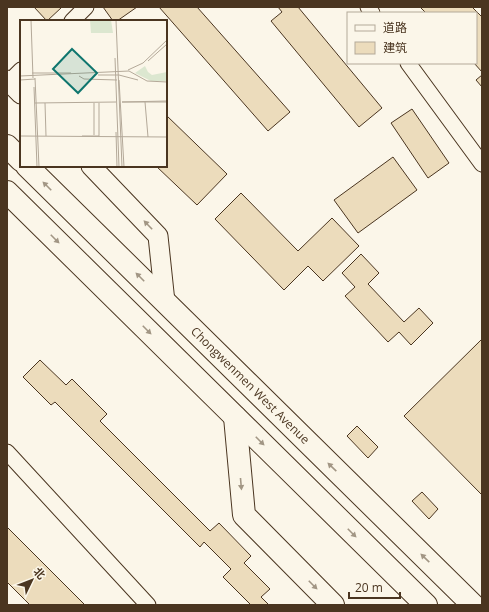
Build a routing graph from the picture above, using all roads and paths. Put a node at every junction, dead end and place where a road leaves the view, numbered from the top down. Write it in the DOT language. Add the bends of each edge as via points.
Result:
graph roads {
  1 [pos="86,7"];
  2 [pos="73,20"];
  3 [pos="409,64"];
  4 [pos="7,146"];
  5 [pos="20,159"];
  6 [pos="482,164"];
  7 [pos="28,167"];
  8 [pos="91,167"];
  9 [pos="7,192"];
  10 [pos="165,302"];
  11 [pos="235,417"];
  12 [pos="7,452"];
  13 [pos="424,604"];
  14 [pos="148,605"];
  15 [pos="333,605"];
  16 [pos="473,605"];
  1 -- 2 [label="street"];
  3 -- 6 [label="street"];
  4 -- 5 [label="main road"];
  10 -- 7 [label="main road, Chongwenmen West Avenue, one-way"];
  10 -- 8 [label="street, one-way" via="158,236"];
  9 -- 11 [label="main road, one-way"];
  16 -- 10 [label="main road, Chongwenmen West Avenue, one-way"];
  11 -- 13 [label="main road, one-way"];
  11 -- 15 [label="main road, one-way" via="244,515"];
  12 -- 14 [label="street"];
}
